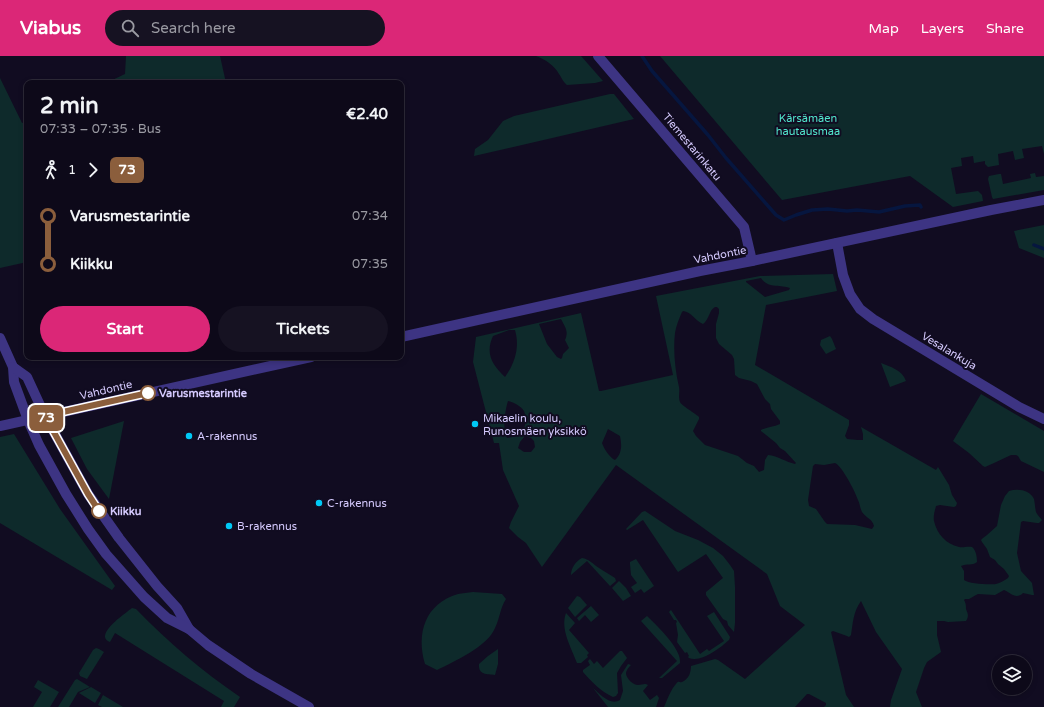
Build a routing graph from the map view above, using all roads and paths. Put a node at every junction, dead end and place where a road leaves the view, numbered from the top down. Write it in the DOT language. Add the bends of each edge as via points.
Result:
graph roads {
  1 [pos="598,56"];
  2 [pos="1044,200"];
  3 [pos="838,243"];
  4 [pos="752,261"];
  5 [pos="404,336"];
  6 [pos="0,338"];
  7 [pos="297,360"];
  8 [pos="13,367"];
  9 [pos="45,416"];
  10 [pos="1044,419"];
  11 [pos="28,420"];
  12 [pos="0,426"];
  13 [pos="189,629"];
  14 [pos="307,707"];
  1 -- 4 [label="street, Tiemestarinkatu" via="744,227"];
  2 -- 3 [label="street, Vahdontie"];
  3 -- 4 [label="street, Vahdontie"];
  3 -- 10 [label="street, Vesalankuja" via="843,275 850,294 860,309 1019,407"];
  4 -- 5 [label="street, Vahdontie"];
  6 -- 8 [label="street"];
  7 -- 9 [label="street, Vahdontie"];
  8 -- 9 [label="street" via="27,378"];
  8 -- 11 [label="street" via="14,382"];
  9 -- 11 [label="street, Vahdontie"];
  9 -- 13 [label="street" via="88,494 119,538 177,608"];
  11 -- 12 [label="street, Vahdontie"];
  11 -- 13 [label="street" via="66,494 106,554 167,618"];
  13 -- 14 [label="street" via="251,674"];
}
